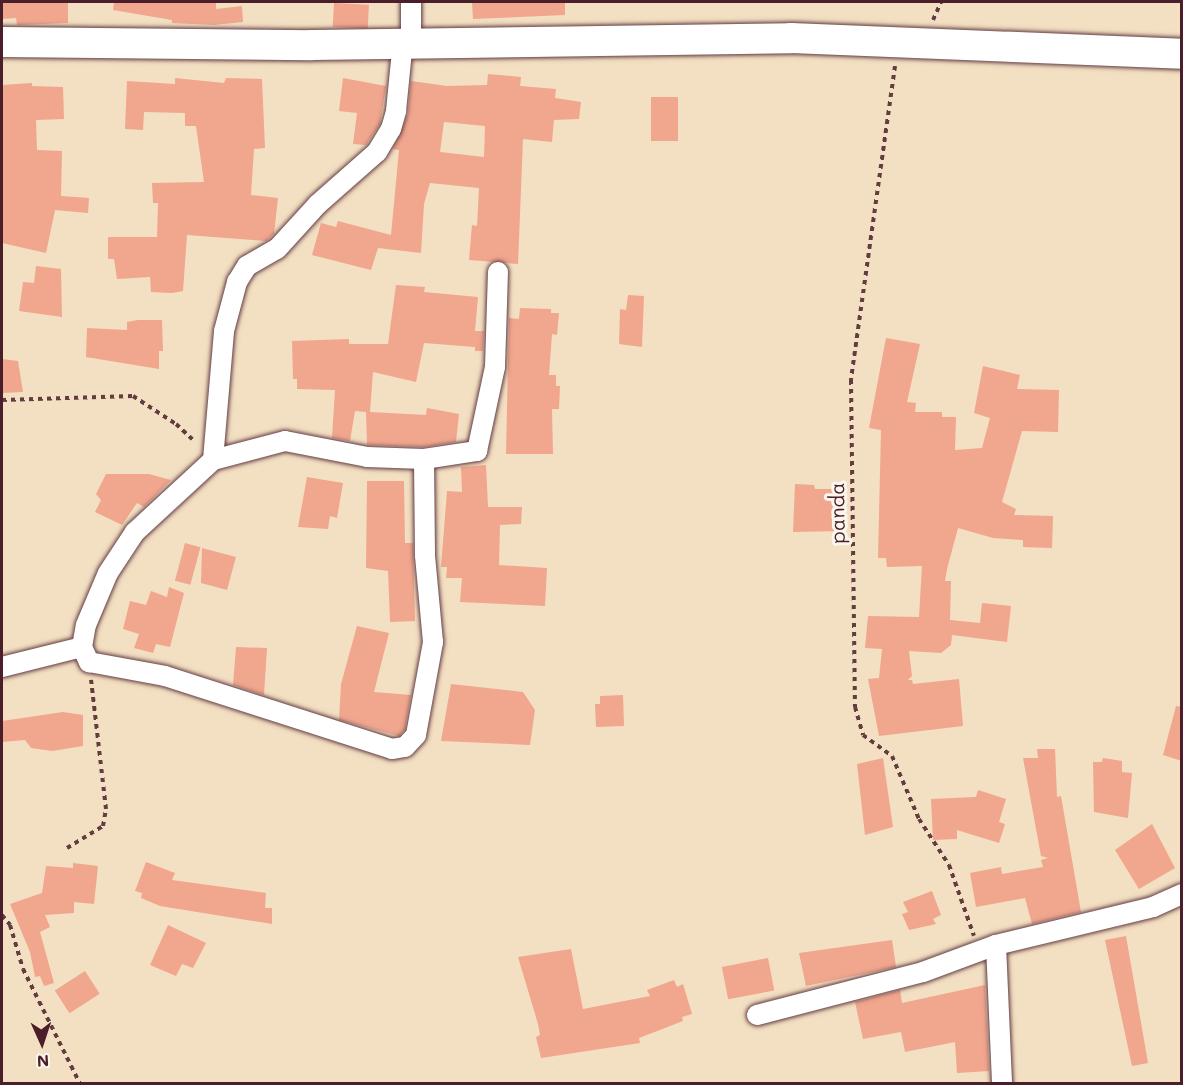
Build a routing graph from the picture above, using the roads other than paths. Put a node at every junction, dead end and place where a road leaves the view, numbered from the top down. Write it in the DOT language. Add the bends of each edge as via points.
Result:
graph roads {
  1 [pos="411,2"];
  2 [pos="407,41"];
  3 [pos="2,42"];
  4 [pos="1182,54"];
  5 [pos="498,272"];
  6 [pos="424,459"];
  7 [pos="213,460"];
  8 [pos="86,654"];
  9 [pos="2,667"];
  10 [pos="1182,894"];
  11 [pos="988,948"];
  12 [pos="757,1015"];
  13 [pos="1002,1083"];
  1 -- 2 [label="street"];
  2 -- 3 [label="main road" via="312,45"];
  2 -- 4 [label="main road" via="791,38"];
  2 -- 7 [label="street" via="391,129 376,152 318,204 278,249 247,266 237,282 224,331"];
  5 -- 6 [label="street" via="498,337 481,443 477,451"];
  6 -- 7 [label="street" via="367,457 285,441"];
  6 -- 8 [label="street" via="425,555 433,642 416,735 405,747 392,749"];
  7 -- 8 [label="street" via="135,532 108,573 86,625"];
  8 -- 9 [label="street"];
  10 -- 11 [label="street" via="1153,907"];
  11 -- 12 [label="street" via="923,972"];
  11 -- 13 [label="street"];
}
